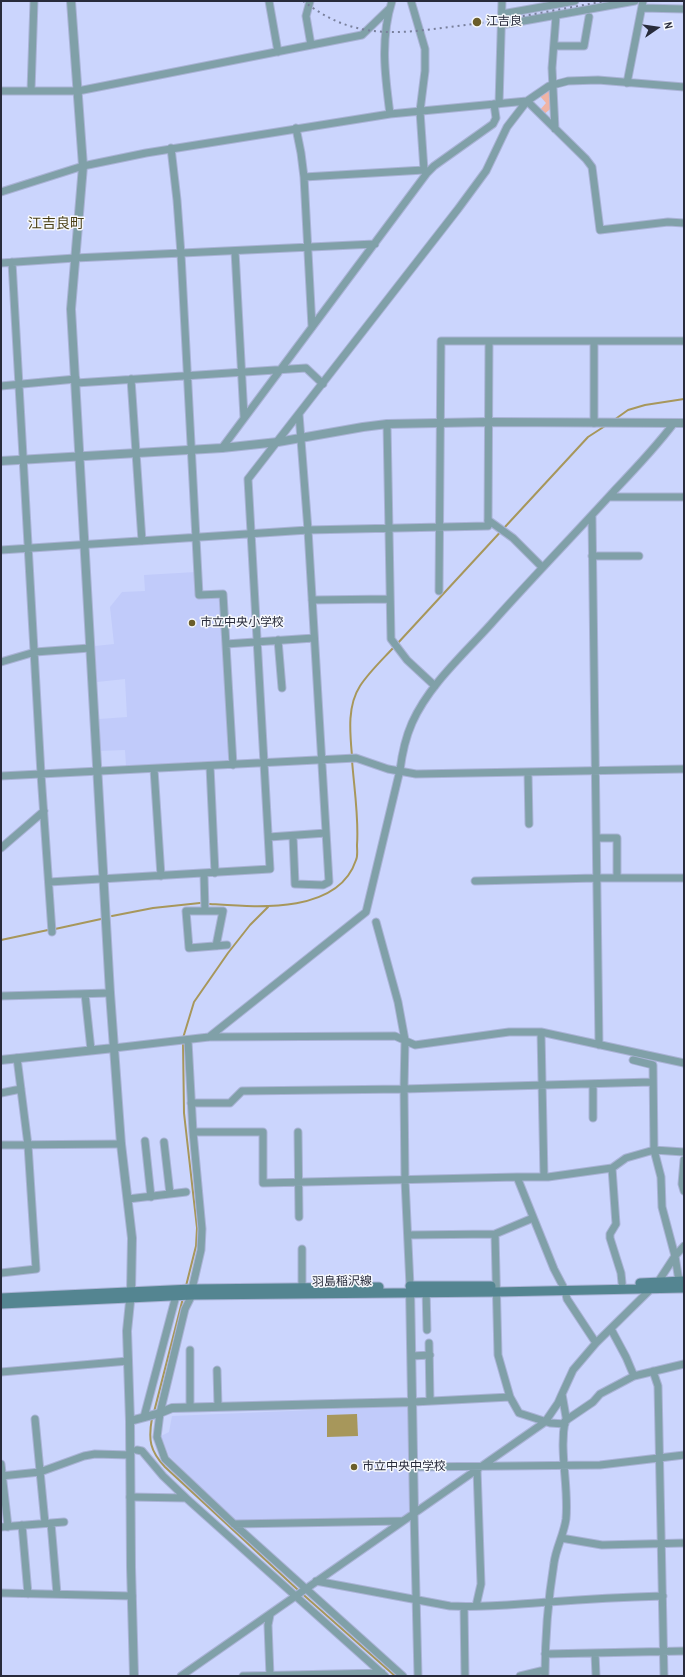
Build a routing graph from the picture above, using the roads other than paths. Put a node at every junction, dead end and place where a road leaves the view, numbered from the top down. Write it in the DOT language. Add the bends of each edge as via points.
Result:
graph roads {
  1 [pos="34,1"];
  2 [pos="71,1"];
  3 [pos="268,1"];
  4 [pos="310,1"];
  5 [pos="392,1"];
  6 [pos="411,1"];
  7 [pos="502,1"];
  8 [pos="575,1"];
  9 [pos="634,1"];
  10 [pos="556,3"];
  11 [pos="643,4"];
  12 [pos="390,9"];
  13 [pos="684,9"];
  14 [pos="502,14"];
  15 [pos="556,16"];
  16 [pos="589,17"];
  17 [pos="501,25"];
  18 [pos="311,45"];
  19 [pos="554,46"];
  20 [pos="278,52"];
  21 [pos="627,83"];
  22 [pos="554,84"];
  23 [pos="684,87"];
  24 [pos="1,91"];
  25 [pos="31,91"];
  26 [pos="78,91"];
  27 [pos="527,101"];
  28 [pos="497,104"];
  29 [pos="420,111"];
  30 [pos="390,114"];
  31 [pos="296,128"];
  32 [pos="554,129"];
  33 [pos="171,148"];
  34 [pos="83,166"];
  35 [pos="426,172"];
  36 [pos="304,177"];
  37 [pos="1,192"];
  38 [pos="684,223"];
  39 [pos="375,244"];
  40 [pos="307,247"];
  41 [pos="235,251"];
  42 [pos="180,254"];
  43 [pos="75,258"];
  44 [pos="12,262"];
  45 [pos="1,263"];
  46 [pos="312,327"];
  47 [pos="489,341"];
  48 [pos="594,341"];
  49 [pos="684,341"];
  50 [pos="280,370"];
  51 [pos="242,372"];
  52 [pos="187,376"];
  53 [pos="131,379"];
  54 [pos="76,381"];
  55 [pos="20,384"];
  56 [pos="323,384"];
  57 [pos="1,386"];
  58 [pos="299,414"];
  59 [pos="244,417"];
  60 [pos="440,422"];
  61 [pos="489,422"];
  62 [pos="595,422"];
  63 [pos="674,423"];
  64 [pos="684,423"];
  65 [pos="387,424"];
  66 [pos="302,438"];
  67 [pos="278,442"];
  68 [pos="222,448"];
  69 [pos="192,450"];
  70 [pos="136,453"];
  71 [pos="80,456"];
  72 [pos="24,460"];
  73 [pos="1,461"];
  74 [pos="609,497"];
  75 [pos="684,497"];
  76 [pos="592,517"];
  77 [pos="488,520"];
  78 [pos="440,528"];
  79 [pos="389,529"];
  80 [pos="308,530"];
  81 [pos="252,535"];
  82 [pos="196,538"];
  83 [pos="142,541"];
  84 [pos="85,544"];
  85 [pos="28,548"];
  86 [pos="1,550"];
  87 [pos="592,556"];
  88 [pos="639,556"];
  89 [pos="542,567"];
  90 [pos="439,591"];
  91 [pos="312,600"];
  92 [pos="390,600"];
  93 [pos="314,638"];
  94 [pos="278,640"];
  95 [pos="258,642"];
  96 [pos="226,644"];
  97 [pos="90,648"];
  98 [pos="34,652"];
  99 [pos="1,662"];
  100 [pos="435,686"];
  101 [pos="282,688"];
  102 [pos="322,760"];
  103 [pos="264,763"];
  104 [pos="233,765"];
  105 [pos="210,766"];
  106 [pos="154,769"];
  107 [pos="684,769"];
  108 [pos="400,770"];
  109 [pos="595,770"];
  110 [pos="97,772"];
  111 [pos="528,772"];
  112 [pos="41,774"];
  113 [pos="1,776"];
  114 [pos="44,810"];
  115 [pos="529,824"];
  116 [pos="326,833"];
  117 [pos="293,836"];
  118 [pos="269,837"];
  119 [pos="596,838"];
  120 [pos="1,848"];
  121 [pos="204,874"];
  122 [pos="215,874"];
  123 [pos="161,876"];
  124 [pos="596,878"];
  125 [pos="616,878"];
  126 [pos="684,878"];
  127 [pos="104,879"];
  128 [pos="475,881"];
  129 [pos="49,882"];
  130 [pos="205,911"];
  131 [pos="376,922"];
  132 [pos="52,932"];
  133 [pos="227,945"];
  134 [pos="216,946"];
  135 [pos="85,994"];
  136 [pos="110,994"];
  137 [pos="1,996"];
  138 [pos="541,1032"];
  139 [pos="209,1038"];
  140 [pos="405,1040"];
  141 [pos="185,1041"];
  142 [pos="599,1045"];
  143 [pos="114,1048"];
  144 [pos="91,1050"];
  145 [pos="17,1058"];
  146 [pos="1,1060"];
  147 [pos="633,1060"];
  148 [pos="684,1063"];
  149 [pos="652,1082"];
  150 [pos="593,1084"];
  151 [pos="542,1085"];
  152 [pos="21,1089"];
  153 [pos="404,1089"];
  154 [pos="1,1093"];
  155 [pos="191,1103"];
  156 [pos="594,1118"];
  157 [pos="193,1132"];
  158 [pos="298,1132"];
  159 [pos="145,1141"];
  160 [pos="164,1142"];
  161 [pos="28,1144"];
  162 [pos="121,1144"];
  163 [pos="1,1146"];
  164 [pos="654,1150"];
  165 [pos="684,1152"];
  166 [pos="684,1160"];
  167 [pos="612,1168"];
  168 [pos="517,1177"];
  169 [pos="544,1178"];
  170 [pos="405,1180"];
  171 [pos="299,1183"];
  172 [pos="684,1190"];
  173 [pos="186,1192"];
  174 [pos="170,1194"];
  175 [pos="151,1197"];
  176 [pos="128,1199"];
  177 [pos="299,1217"];
  178 [pos="532,1218"];
  179 [pos="495,1234"];
  180 [pos="408,1235"];
  181 [pos="684,1246"];
  182 [pos="302,1249"];
  183 [pos="675,1256"];
  184 [pos="1,1273"];
  185 [pos="622,1283"];
  186 [pos="683,1284"];
  187 [pos="654,1285"];
  188 [pos="564,1287"];
  189 [pos="410,1289"];
  190 [pos="426,1289"];
  191 [pos="496,1289"];
  192 [pos="302,1291"];
  193 [pos="184,1293"];
  194 [pos="131,1295"];
  195 [pos="1,1298"];
  196 [pos="1,1304"];
  197 [pos="611,1329"];
  198 [pos="427,1330"];
  199 [pos="596,1343"];
  200 [pos="429,1344"];
  201 [pos="190,1350"];
  202 [pos="430,1355"];
  203 [pos="412,1356"];
  204 [pos="128,1362"];
  205 [pos="684,1364"];
  206 [pos="217,1370"];
  207 [pos="652,1371"];
  208 [pos="1,1372"];
  209 [pos="634,1376"];
  210 [pos="562,1394"];
  211 [pos="510,1397"];
  212 [pos="430,1401"];
  213 [pos="412,1402"];
  214 [pos="218,1406"];
  215 [pos="190,1407"];
  216 [pos="153,1415"];
  217 [pos="35,1419"];
  218 [pos="130,1421"];
  219 [pos="545,1422"];
  220 [pos="566,1422"];
  221 [pos="137,1450"];
  222 [pos="130,1455"];
  223 [pos="684,1455"];
  224 [pos="659,1458"];
  225 [pos="1,1464"];
  226 [pos="565,1464"];
  227 [pos="413,1467"];
  228 [pos="480,1467"];
  229 [pos="40,1472"];
  230 [pos="2,1476"];
  231 [pos="130,1497"];
  232 [pos="186,1498"];
  233 [pos="414,1512"];
  234 [pos="402,1521"];
  235 [pos="64,1522"];
  236 [pos="48,1523"];
  237 [pos="234,1524"];
  238 [pos="22,1525"];
  239 [pos="4,1527"];
  240 [pos="561,1538"];
  241 [pos="662,1543"];
  242 [pos="684,1543"];
  243 [pos="316,1581"];
  244 [pos="1,1593"];
  245 [pos="301,1593"];
  246 [pos="28,1594"];
  247 [pos="57,1594"];
  248 [pos="132,1596"];
  249 [pos="663,1596"];
  250 [pos="417,1599"];
  251 [pos="550,1602"];
  252 [pos="476,1606"];
  253 [pos="464,1607"];
  254 [pos="270,1615"];
  255 [pos="664,1651"];
  256 [pos="684,1651"];
  257 [pos="595,1653"];
  258 [pos="545,1654"];
  259 [pos="545,1673"];
  260 [pos="383,1675"];
  261 [pos="134,1676"];
  262 [pos="180,1676"];
  263 [pos="244,1676"];
  264 [pos="270,1676"];
  265 [pos="403,1676"];
  266 [pos="418,1676"];
  267 [pos="465,1676"];
  268 [pos="520,1676"];
  269 [pos="596,1676"];
  270 [pos="664,1676"];
  1 -- 25 [label="street"];
  2 -- 26 [label="street"];
  3 -- 20 [label="street"];
  4 -- 18 [label="street" via="306,16"];
  5 -- 12 [label="street"];
  6 -- 29 [label="street" via="425,50"];
  7 -- 14 [label="street"];
  8 -- 10 [label="street"];
  9 -- 15 [label="street"];
  10 -- 14 [label="street"];
  11 -- 13 [label="street"];
  11 -- 21 [label="street"];
  12 -- 18 [label="street" via="362,35"];
  12 -- 30 [label="street" via="385,32 384,67"];
  14 -- 17 [label="street"];
  15 -- 17 [label="street"];
  15 -- 19 [label="street"];
  16 -- 19 [label="street" via="584,46"];
  17 -- 28 [label="street"];
  18 -- 20 [label="street"];
  19 -- 22 [label="street"];
  20 -- 26 [label="street"];
  21 -- 22 [label="street" via="598,80"];
  21 -- 23 [label="street"];
  22 -- 27 [label="street"];
  22 -- 32 [label="street"];
  24 -- 25 [label="street"];
  25 -- 26 [label="street"];
  26 -- 34 [label="street"];
  27 -- 28 [label="street"];
  27 -- 32 [label="street"];
  27 -- 56 [label="street" via="507,127 486,171"];
  28 -- 29 [label="street"];
  28 -- 35 [label="street" via="493,124"];
  29 -- 30 [label="street"];
  29 -- 35 [label="street"];
  30 -- 31 [label="street"];
  31 -- 33 [label="street"];
  31 -- 36 [label="street"];
  32 -- 38 [label="street" via="592,167 600,230 668,222"];
  33 -- 34 [label="street"];
  33 -- 42 [label="street"];
  34 -- 37 [label="street"];
  34 -- 43 [label="street"];
  35 -- 36 [label="street"];
  35 -- 39 [label="street"];
  36 -- 40 [label="street"];
  39 -- 40 [label="street"];
  39 -- 46 [label="street"];
  40 -- 41 [label="street"];
  40 -- 46 [label="street"];
  41 -- 42 [label="street"];
  41 -- 51 [label="street"];
  42 -- 43 [label="street"];
  42 -- 52 [label="street"];
  43 -- 44 [label="street"];
  43 -- 54 [label="street" via="71,309"];
  44 -- 45 [label="street"];
  44 -- 55 [label="street"];
  46 -- 50 [label="street"];
  47 -- 48 [label="street"];
  47 -- 60 [label="street" via="441,341"];
  47 -- 61 [label="street"];
  48 -- 49 [label="street"];
  48 -- 62 [label="street"];
  50 -- 51 [label="street"];
  50 -- 56 [label="street" via="306,368"];
  50 -- 59 [label="street"];
  51 -- 52 [label="street"];
  51 -- 59 [label="street"];
  52 -- 53 [label="street"];
  52 -- 69 [label="street"];
  53 -- 54 [label="street"];
  53 -- 70 [label="street"];
  54 -- 55 [label="street"];
  54 -- 71 [label="street"];
  55 -- 57 [label="street"];
  55 -- 72 [label="street"];
  56 -- 58 [label="street"];
  58 -- 66 [label="street"];
  58 -- 67 [label="street"];
  59 -- 68 [label="street"];
  60 -- 61 [label="street"];
  60 -- 65 [label="street"];
  60 -- 78 [label="street"];
  61 -- 62 [label="street"];
  61 -- 77 [label="street"];
  62 -- 63 [label="street"];
  63 -- 64 [label="street"];
  63 -- 74 [label="street" via="663,439"];
  65 -- 66 [label="street"];
  65 -- 79 [label="street"];
  66 -- 67 [label="street"];
  66 -- 80 [label="street"];
  67 -- 68 [label="street"];
  67 -- 81 [label="street" via="248,479"];
  68 -- 69 [label="street"];
  69 -- 70 [label="street"];
  69 -- 82 [label="street"];
  70 -- 71 [label="street"];
  70 -- 83 [label="street"];
  71 -- 72 [label="street"];
  71 -- 84 [label="street"];
  72 -- 73 [label="street"];
  72 -- 85 [label="street"];
  74 -- 75 [label="street"];
  74 -- 76 [label="street"];
  76 -- 87 [label="street"];
  76 -- 89 [label="street"];
  77 -- 78 [label="street" via="488,526"];
  77 -- 89 [label="street" via="513,538"];
  78 -- 79 [label="street"];
  78 -- 90 [label="street"];
  79 -- 80 [label="street"];
  79 -- 92 [label="street"];
  80 -- 81 [label="street"];
  80 -- 91 [label="street"];
  81 -- 82 [label="street"];
  81 -- 95 [label="street"];
  82 -- 83 [label="street"];
  82 -- 96 [label="street" via="199,595 223,594"];
  83 -- 84 [label="street"];
  84 -- 85 [label="street"];
  84 -- 97 [label="street"];
  85 -- 86 [label="street"];
  85 -- 98 [label="street"];
  87 -- 88 [label="street"];
  87 -- 109 [label="street"];
  89 -- 100 [label="street"];
  91 -- 92 [label="street"];
  91 -- 93 [label="street"];
  92 -- 100 [label="street" via="391,639 407,660"];
  93 -- 94 [label="street"];
  93 -- 102 [label="street"];
  94 -- 95 [label="street"];
  94 -- 101 [label="street"];
  95 -- 96 [label="street"];
  95 -- 103 [label="street"];
  96 -- 104 [label="street"];
  97 -- 98 [label="street"];
  97 -- 110 [label="street"];
  98 -- 99 [label="street"];
  98 -- 112 [label="street"];
  100 -- 108 [label="street" via="412,723 403,748"];
  102 -- 103 [label="street"];
  102 -- 108 [label="street" via="356,758 388,769"];
  102 -- 116 [label="street"];
  103 -- 104 [label="street"];
  103 -- 118 [label="street"];
  104 -- 105 [label="street"];
  105 -- 106 [label="street"];
  105 -- 122 [label="street"];
  106 -- 110 [label="street"];
  106 -- 123 [label="street"];
  107 -- 109 [label="street"];
  108 -- 111 [label="street" via="416,774"];
  108 -- 139 [label="street" via="366,912"];
  109 -- 111 [label="street"];
  109 -- 119 [label="street"];
  110 -- 112 [label="street"];
  110 -- 127 [label="street"];
  111 -- 115 [label="street"];
  112 -- 113 [label="street"];
  112 -- 114 [label="street"];
  114 -- 120 [label="street"];
  114 -- 129 [label="street"];
  116 -- 117 [label="street"];
  116 -- 117 [label="street" via="329,882 323,885 296,884"];
  117 -- 118 [label="street"];
  118 -- 122 [label="street" via="270,869"];
  119 -- 124 [label="street"];
  119 -- 125 [label="street" via="617,838"];
  121 -- 122 [label="street"];
  121 -- 123 [label="street"];
  121 -- 130 [label="street"];
  123 -- 127 [label="street"];
  124 -- 125 [label="street"];
  124 -- 128 [label="street"];
  124 -- 142 [label="street"];
  125 -- 126 [label="street"];
  127 -- 129 [label="street"];
  127 -- 136 [label="street"];
  129 -- 132 [label="street"];
  130 -- 134 [label="street" via="223,911"];
  130 -- 134 [label="street" via="186,911 189,948"];
  131 -- 140 [label="street" via="398,1002"];
  133 -- 134 [label="street"];
  135 -- 136 [label="street"];
  135 -- 137 [label="street"];
  135 -- 144 [label="street"];
  136 -- 143 [label="street"];
  138 -- 140 [label="street" via="509,1032 415,1045"];
  138 -- 142 [label="street"];
  138 -- 151 [label="street"];
  139 -- 140 [label="street" via="395,1036"];
  139 -- 141 [label="street"];
  140 -- 153 [label="street"];
  141 -- 143 [label="street"];
  141 -- 155 [label="street"];
  142 -- 148 [label="street"];
  143 -- 144 [label="street"];
  143 -- 162 [label="street"];
  144 -- 145 [label="street"];
  145 -- 146 [label="street"];
  145 -- 152 [label="street"];
  147 -- 149 [label="street" via="653,1064"];
  149 -- 150 [label="street"];
  149 -- 164 [label="street"];
  150 -- 151 [label="street"];
  150 -- 156 [label="street"];
  151 -- 153 [label="street"];
  151 -- 169 [label="street"];
  152 -- 154 [label="street"];
  152 -- 161 [label="street"];
  153 -- 155 [label="street" via="242,1091 230,1103"];
  153 -- 170 [label="street"];
  155 -- 157 [label="street"];
  157 -- 171 [label="street" via="263,1132 263,1183"];
  157 -- 193 [label="street" via="202,1229 201,1250"];
  158 -- 171 [label="street"];
  159 -- 175 [label="street"];
  160 -- 174 [label="street"];
  161 -- 162 [label="street"];
  161 -- 163 [label="street"];
  161 -- 184 [label="street" via="36,1269"];
  162 -- 176 [label="street"];
  164 -- 165 [label="street"];
  164 -- 167 [label="street" via="626,1158"];
  164 -- 183 [label="street" via="660,1177 662,1207"];
  166 -- 172 [label="street"];
  167 -- 169 [label="street"];
  167 -- 185 [label="street" via="616,1224 610,1238"];
  168 -- 169 [label="street"];
  168 -- 170 [label="street"];
  168 -- 178 [label="street"];
  170 -- 171 [label="street"];
  170 -- 180 [label="street"];
  171 -- 177 [label="street"];
  173 -- 174 [label="street"];
  174 -- 175 [label="street"];
  175 -- 176 [label="street"];
  176 -- 194 [label="street" via="132,1238"];
  178 -- 179 [label="street"];
  178 -- 188 [label="street"];
  179 -- 180 [label="street"];
  179 -- 191 [label="street"];
  180 -- 189 [label="street"];
  181 -- 183 [label="street"];
  182 -- 192 [label="street"];
  183 -- 186 [label="street"];
  183 -- 187 [label="street"];
  185 -- 187 [label="main road, 羽島稲沢線"];
  185 -- 188 [label="main road, 羽島稲沢線"];
  186 -- 187 [label="main road, 羽島稲沢線"];
  187 -- 188 [label="main road, 羽島稲沢線"];
  187 -- 197 [label="street"];
  188 -- 191 [label="main road, 羽島稲沢線"];
  188 -- 199 [label="street" via="567,1299"];
  189 -- 190 [label="main road, 羽島稲沢線"];
  189 -- 192 [label="main road, 羽島稲沢線"];
  189 -- 203 [label="street"];
  190 -- 191 [label="main road, 羽島稲沢線"];
  190 -- 198 [label="street"];
  191 -- 211 [label="street" via="498,1355"];
  192 -- 193 [label="main road, 羽島稲沢線"];
  193 -- 194 [label="main road, 羽島稲沢線"];
  193 -- 216 [label="street"];
  193 -- 216 [label="street" via="185,1309"];
  194 -- 195 [label="main road, 羽島稲沢線"];
  194 -- 196 [label="main road, 羽島稲沢線"];
  194 -- 204 [label="street" via="127,1331"];
  197 -- 199 [label="street"];
  197 -- 209 [label="street"];
  199 -- 210 [label="street" via="573,1370"];
  200 -- 202 [label="street"];
  201 -- 215 [label="street"];
  202 -- 203 [label="street"];
  202 -- 212 [label="street"];
  203 -- 213 [label="street"];
  204 -- 208 [label="street"];
  204 -- 218 [label="street"];
  205 -- 207 [label="street"];
  206 -- 214 [label="street"];
  207 -- 209 [label="street"];
  207 -- 224 [label="street" via="658,1386"];
  209 -- 220 [label="street" via="600,1394"];
  210 -- 219 [label="street"];
  210 -- 220 [label="street"];
  211 -- 212 [label="street"];
  211 -- 219 [label="street" via="519,1413"];
  212 -- 213 [label="street"];
  213 -- 214 [label="street"];
  213 -- 227 [label="street"];
  214 -- 215 [label="street"];
  215 -- 216 [label="street" via="172,1408"];
  216 -- 218 [label="street"];
  216 -- 237 [label="street" via="165,1459"];
  217 -- 229 [label="street"];
  218 -- 222 [label="street"];
  219 -- 220 [label="street"];
  219 -- 228 [label="street"];
  220 -- 226 [label="street" via="563,1438"];
  221 -- 232 [label="street" via="142,1451"];
  222 -- 229 [label="street" via="84,1456"];
  222 -- 231 [label="street"];
  223 -- 224 [label="street"];
  224 -- 226 [label="street" via="600,1465"];
  224 -- 241 [label="street"];
  225 -- 230 [label="street"];
  226 -- 228 [label="street"];
  226 -- 240 [label="street" via="566,1520"];
  227 -- 228 [label="street"];
  227 -- 233 [label="street"];
  228 -- 233 [label="street"];
  228 -- 252 [label="street" via="481,1584"];
  229 -- 230 [label="street"];
  229 -- 236 [label="street"];
  230 -- 239 [label="street"];
  231 -- 232 [label="street"];
  231 -- 248 [label="street"];
  232 -- 245 [label="street"];
  233 -- 234 [label="street"];
  233 -- 250 [label="street"];
  234 -- 237 [label="street"];
  234 -- 243 [label="street"];
  235 -- 236 [label="street"];
  236 -- 238 [label="street"];
  236 -- 247 [label="street"];
  237 -- 245 [label="street"];
  238 -- 239 [label="street"];
  238 -- 246 [label="street"];
  240 -- 241 [label="street" via="602,1545"];
  240 -- 251 [label="street" via="554,1563"];
  241 -- 242 [label="street"];
  241 -- 249 [label="street"];
  243 -- 245 [label="street"];
  243 -- 250 [label="street"];
  244 -- 246 [label="street"];
  245 -- 254 [label="street"];
  245 -- 260 [label="street"];
  245 -- 265 [label="street"];
  246 -- 247 [label="street"];
  247 -- 248 [label="street"];
  248 -- 261 [label="street"];
  249 -- 251 [label="street"];
  249 -- 255 [label="street"];
  250 -- 253 [label="street"];
  250 -- 266 [label="street"];
  251 -- 252 [label="street"];
  251 -- 258 [label="street"];
  252 -- 253 [label="street"];
  253 -- 267 [label="street"];
  254 -- 262 [label="street"];
  254 -- 264 [label="street"];
  255 -- 256 [label="street"];
  255 -- 257 [label="street"];
  255 -- 270 [label="street"];
  257 -- 258 [label="street"];
  257 -- 269 [label="street"];
  258 -- 259 [label="street"];
  259 -- 268 [label="street"];
  260 -- 264 [label="street"];
  263 -- 264 [label="street"];
}
